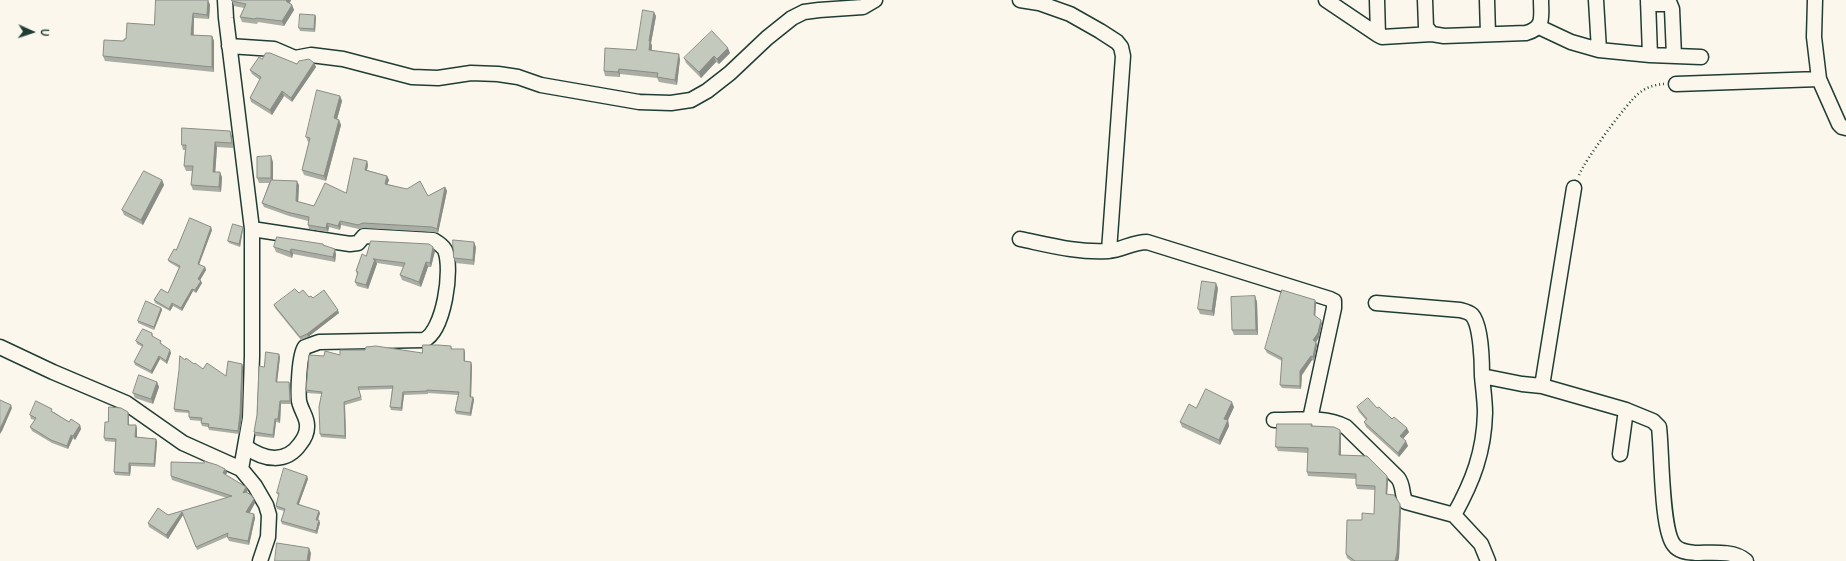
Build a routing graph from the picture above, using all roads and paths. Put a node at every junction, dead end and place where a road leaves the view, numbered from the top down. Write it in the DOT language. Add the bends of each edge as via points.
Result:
graph roads {
  1 [pos="225,0"];
  2 [pos="875,0"];
  3 [pos="1020,0"];
  4 [pos="1326,0"];
  5 [pos="1377,0"];
  6 [pos="1425,0"];
  7 [pos="1487,0"];
  8 [pos="1541,0"];
  9 [pos="1596,0"];
  10 [pos="1815,0"];
  11 [pos="1648,2"];
  12 [pos="1539,27"];
  13 [pos="1432,34"];
  14 [pos="1488,34"];
  15 [pos="1378,35"];
  16 [pos="229,46"];
  17 [pos="1600,50"];
  18 [pos="1650,55"];
  19 [pos="1674,56"];
  20 [pos="1701,57"];
  21 [pos="1819,79"];
  22 [pos="1676,84"];
  23 [pos="1846,128"];
  24 [pos="1574,188"];
  25 [pos="252,229"];
  26 [pos="1020,239"];
  27 [pos="1109,251"];
  28 [pos="1376,303"];
  29 [pos="0,347"];
  30 [pos="1482,376"];
  31 [pos="1542,386"];
  32 [pos="1626,410"];
  33 [pos="1310,419"];
  34 [pos="1274,420"];
  35 [pos="246,447"];
  36 [pos="1620,454"];
  37 [pos="241,469"];
  38 [pos="1454,515"];
  39 [pos="260,561"];
  40 [pos="1488,561"];
  41 [pos="1746,561"];
  1 -- 16 [label="street"];
  2 -- 16 [label="street" via="863,7 804,12 792,18 707,91 691,100 671,104 639,102 541,85 518,77 498,74 412,77 343,59 311,55 295,58 274,49"];
  3 -- 27 [label="street" via="1039,3 1070,14 1109,36 1121,47 1123,56"];
  4 -- 15 [label="street"];
  5 -- 15 [label="street"];
  6 -- 13 [label="street" via="1426,27"];
  7 -- 14 [label="street"];
  8 -- 12 [label="street"];
  9 -- 17 [label="street"];
  10 -- 21 [label="street" via="1814,37"];
  11 -- 18 [label="street"];
  11 -- 19 [label="street" via="1670,4"];
  12 -- 14 [label="street" via="1526,33"];
  12 -- 17 [label="street" via="1571,42"];
  13 -- 14 [label="street"];
  13 -- 15 [label="street" via="1386,37"];
  16 -- 25 [label="street"];
  17 -- 18 [label="street"];
  18 -- 19 [label="street"];
  19 -- 20 [label="street"];
  21 -- 22 [label="street"];
  21 -- 23 [label="street" via="1837,121 1842,128"];
  22 -- 24 [label="path" via="1646,88 1631,101 1588,160"];
  24 -- 31 [label="street"];
  25 -- 35 [label="street" via="252,356 250,418"];
  25 -- 35 [label="street" via="350,244 358,243 364,236 433,240 440,243 444,250 449,268 442,307 430,337 424,340 319,342 305,347 302,355 299,400 307,420 306,435 297,448 279,459 263,456"];
  26 -- 27 [label="street" via="1070,250"];
  27 -- 33 [label="street" via="1147,242 1334,302"];
  28 -- 30 [label="street" via="1460,310 1473,316 1483,361"];
  29 -- 37 [label="street" via="126,403 183,443"];
  30 -- 31 [label="street"];
  30 -- 38 [label="street" via="1485,412 1479,462"];
  31 -- 32 [label="street"];
  32 -- 36 [label="street"];
  32 -- 41 [label="street" via="1653,421 1659,427 1664,500 1673,545 1688,552 1731,555"];
  33 -- 34 [label="street"];
  33 -- 38 [label="street" via="1346,427 1402,483 1406,502"];
  35 -- 37 [label="street"];
  37 -- 39 [label="street" via="255,486 269,515 268,537"];
  38 -- 40 [label="street" via="1482,544"];
}
